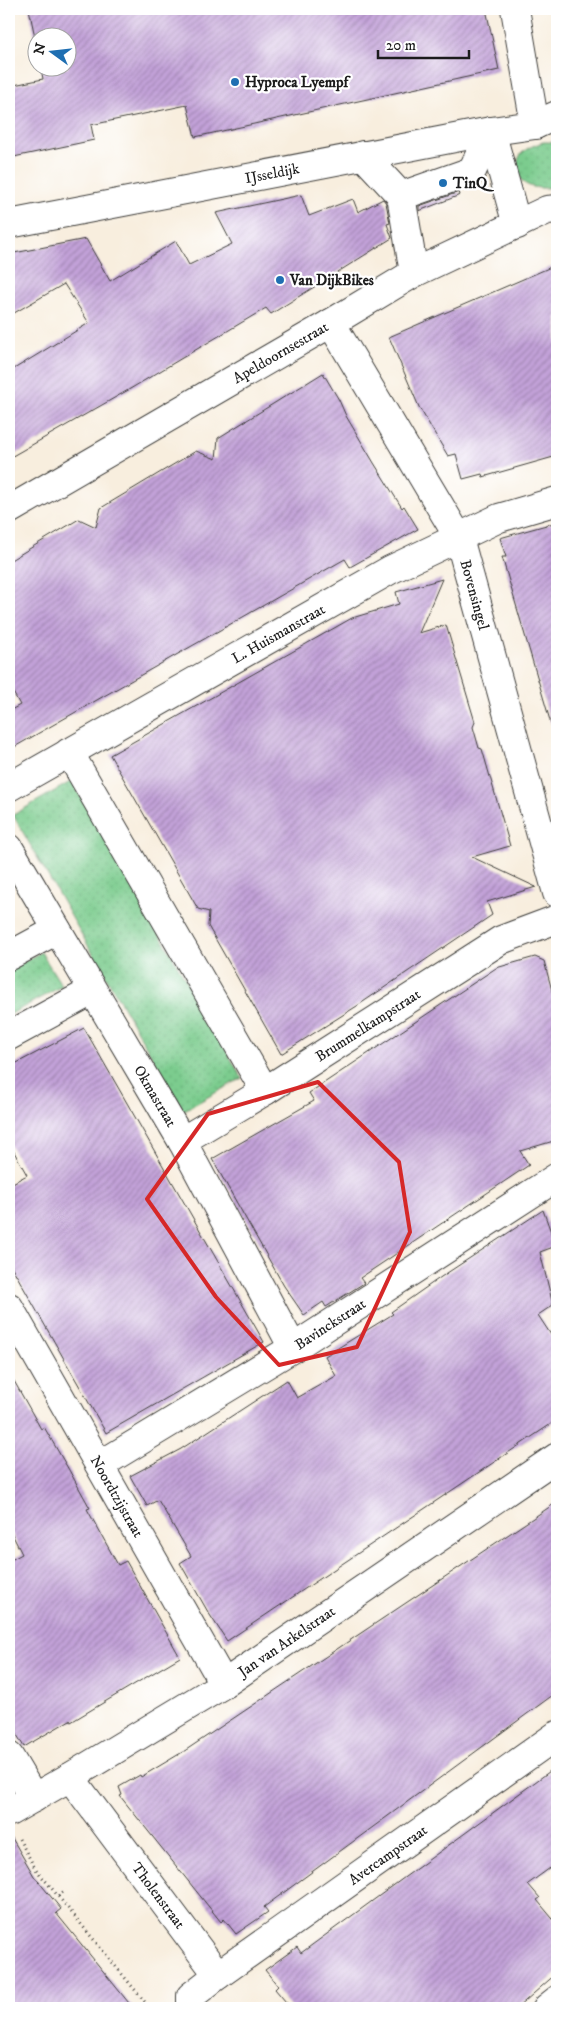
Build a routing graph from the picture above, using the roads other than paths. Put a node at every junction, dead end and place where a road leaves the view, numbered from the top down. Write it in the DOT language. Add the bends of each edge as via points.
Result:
graph roads {
  1 [pos="515,9"];
  2 [pos="550,123"];
  3 [pos="491,131"];
  4 [pos="364,155"];
  5 [pos="472,171"];
  6 [pos="402,196"];
  7 [pos="557,209"];
  8 [pos="9,224"];
  9 [pos="517,224"];
  10 [pos="414,273"];
  11 [pos="330,323"];
  12 [pos="557,501"];
  13 [pos="9,510"];
  14 [pos="459,538"];
  15 [pos="69,752"];
  16 [pos="9,787"];
  17 [pos="9,848"];
  18 [pos="557,893"];
  19 [pos="557,919"];
  20 [pos="57,930"];
  21 [pos="9,956"];
  22 [pos="92,991"];
  23 [pos="9,1036"];
  24 [pos="266,1091"];
  25 [pos="182,1141"];
  26 [pos="557,1178"];
  27 [pos="9,1307"];
  28 [pos="294,1348"];
  29 [pos="557,1457"];
  30 [pos="100,1465"];
  31 [pos="224,1684"];
  32 [pos="557,1735"];
  33 [pos="9,1756"];
  34 [pos="70,1777"];
  35 [pos="34,1798"];
  36 [pos="9,1812"];
  37 [pos="218,1975"];
  38 [pos="557,2000"];
  39 [pos="191,2008"];
  40 [pos="547,2008"];
  1 -- 2 [label="street"];
  2 -- 3 [label="street, IJsseldijk"];
  3 -- 4 [label="street, IJsseldijk"];
  3 -- 5 [label="street"];
  3 -- 9 [label="street"];
  4 -- 6 [label="street"];
  4 -- 8 [label="street, IJsseldijk"];
  5 -- 6 [label="street"];
  5 -- 9 [label="street"];
  6 -- 10 [label="street"];
  7 -- 9 [label="street, Apeldoornsestraat" via="546,210"];
  9 -- 10 [label="street, Apeldoornsestraat"];
  10 -- 11 [label="street, Apeldoornsestraat"];
  11 -- 13 [label="street, Apeldoornsestraat"];
  11 -- 14 [label="street, Bovensingel"];
  12 -- 14 [label="street, L. Huismanstraat" via="499,518"];
  14 -- 15 [label="street, L. Huismanstraat" via="390,570"];
  14 -- 18 [label="street, Bovensingel"];
  15 -- 16 [label="street, L. Huismanstraat"];
  15 -- 24 [label="street"];
  17 -- 20 [label="street, Okmastraat"];
  19 -- 24 [label="street, Brummelkampstraat" via="501,940"];
  20 -- 21 [label="street"];
  20 -- 22 [label="street, Okmastraat"];
  22 -- 23 [label="street"];
  22 -- 25 [label="street, Okmastraat"];
  24 -- 25 [label="street, Brummelkampstraat"];
  25 -- 28 [label="street, Okmastraat"];
  26 -- 28 [label="street, Bavinckstraat"];
  27 -- 30 [label="street, Noordtzijstraat"];
  28 -- 30 [label="street, Bavinckstraat"];
  29 -- 31 [label="street, Jan van Arkelstraat"];
  30 -- 31 [label="street, Noordtzijstraat"];
  31 -- 34 [label="street, Jan van Arkelstraat"];
  32 -- 37 [label="street, Avercampstraat"];
  33 -- 35 [label="street"];
  34 -- 35 [label="street, Jan van Arkelstraat"];
  34 -- 37 [label="street, Tholenstraat"];
  35 -- 36 [label="street, Jan van Arkelstraat"];
  37 -- 39 [label="street" via="191,1996"];
  38 -- 40 [label="street"];
}
